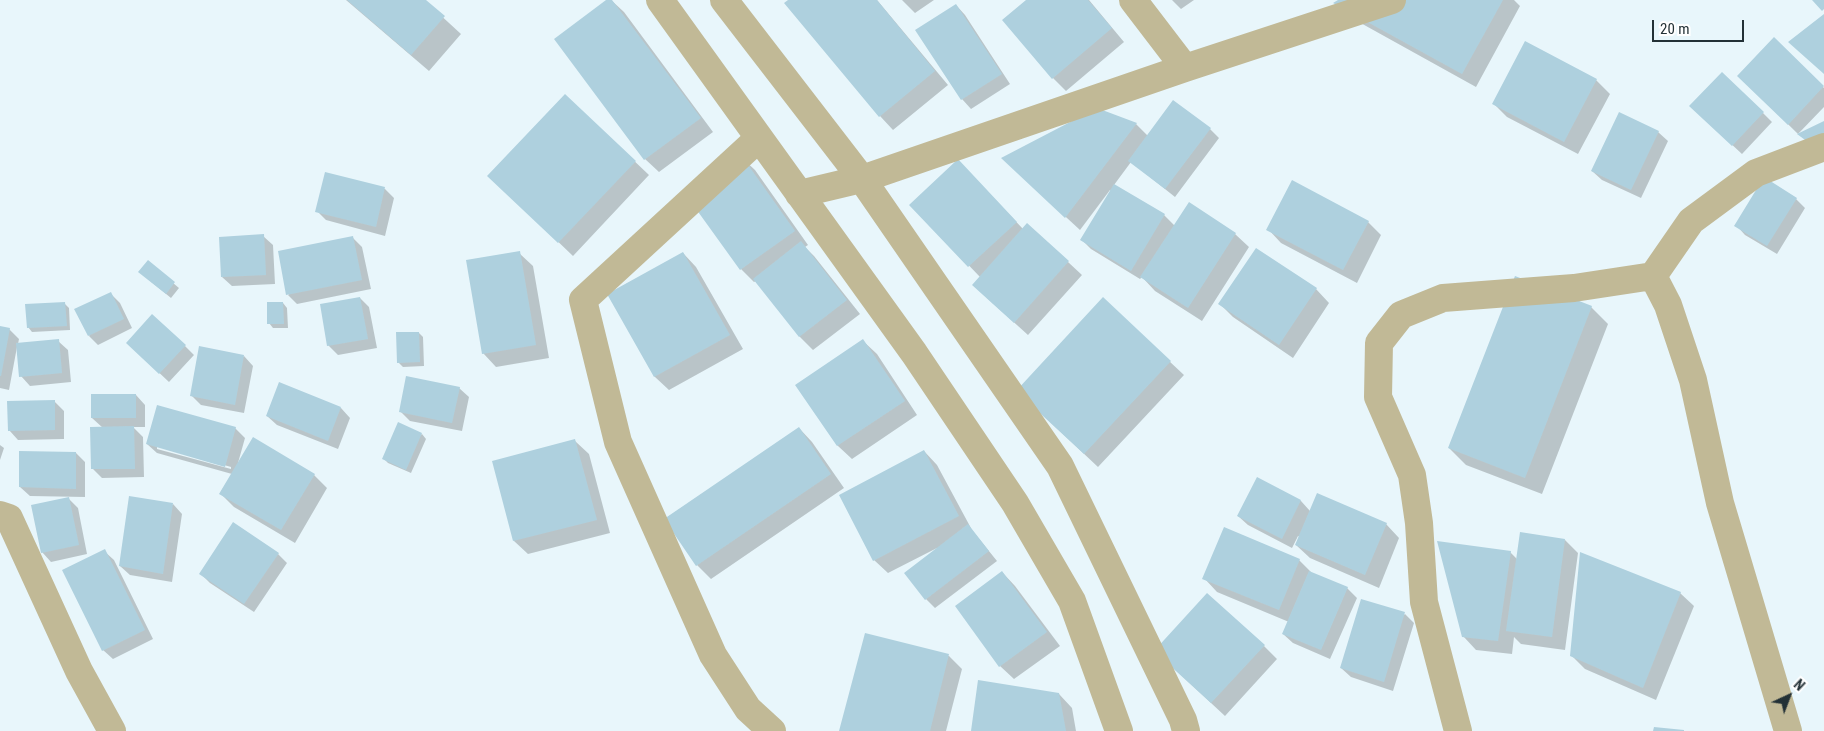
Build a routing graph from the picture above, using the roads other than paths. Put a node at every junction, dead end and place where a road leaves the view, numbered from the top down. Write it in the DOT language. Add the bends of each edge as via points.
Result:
graph roads {
  1 [pos="660,0"];
  2 [pos="724,0"];
  3 [pos="1133,0"];
  4 [pos="1392,0"];
  5 [pos="1184,68"];
  6 [pos="759,138"];
  7 [pos="1824,147"];
  8 [pos="862,179"];
  9 [pos="799,194"];
  10 [pos="1653,276"];
  11 [pos="0,515"];
  12 [pos="112,731"];
  13 [pos="772,731"];
  14 [pos="1120,731"];
  15 [pos="1186,731"];
  16 [pos="1458,731"];
  17 [pos="1788,731"];
  1 -- 6 [label="street"];
  2 -- 8 [label="street"];
  3 -- 5 [label="street"];
  4 -- 5 [label="street"];
  5 -- 8 [label="street"];
  6 -- 9 [label="street"];
  6 -- 13 [label="street" via="582,300 618,442 713,655 748,709"];
  7 -- 10 [label="street" via="1756,173 1691,220"];
  8 -- 9 [label="street"];
  8 -- 15 [label="street" via="1060,466"];
  9 -- 14 [label="street" via="914,353 1016,503 1072,602"];
  10 -- 16 [label="street" via="1574,288 1443,298 1401,315 1379,343 1378,396 1412,475 1424,602"];
  10 -- 17 [label="street" via="1668,305 1693,380 1720,503"];
  11 -- 12 [label="street" via="9,518 79,671"];
}
